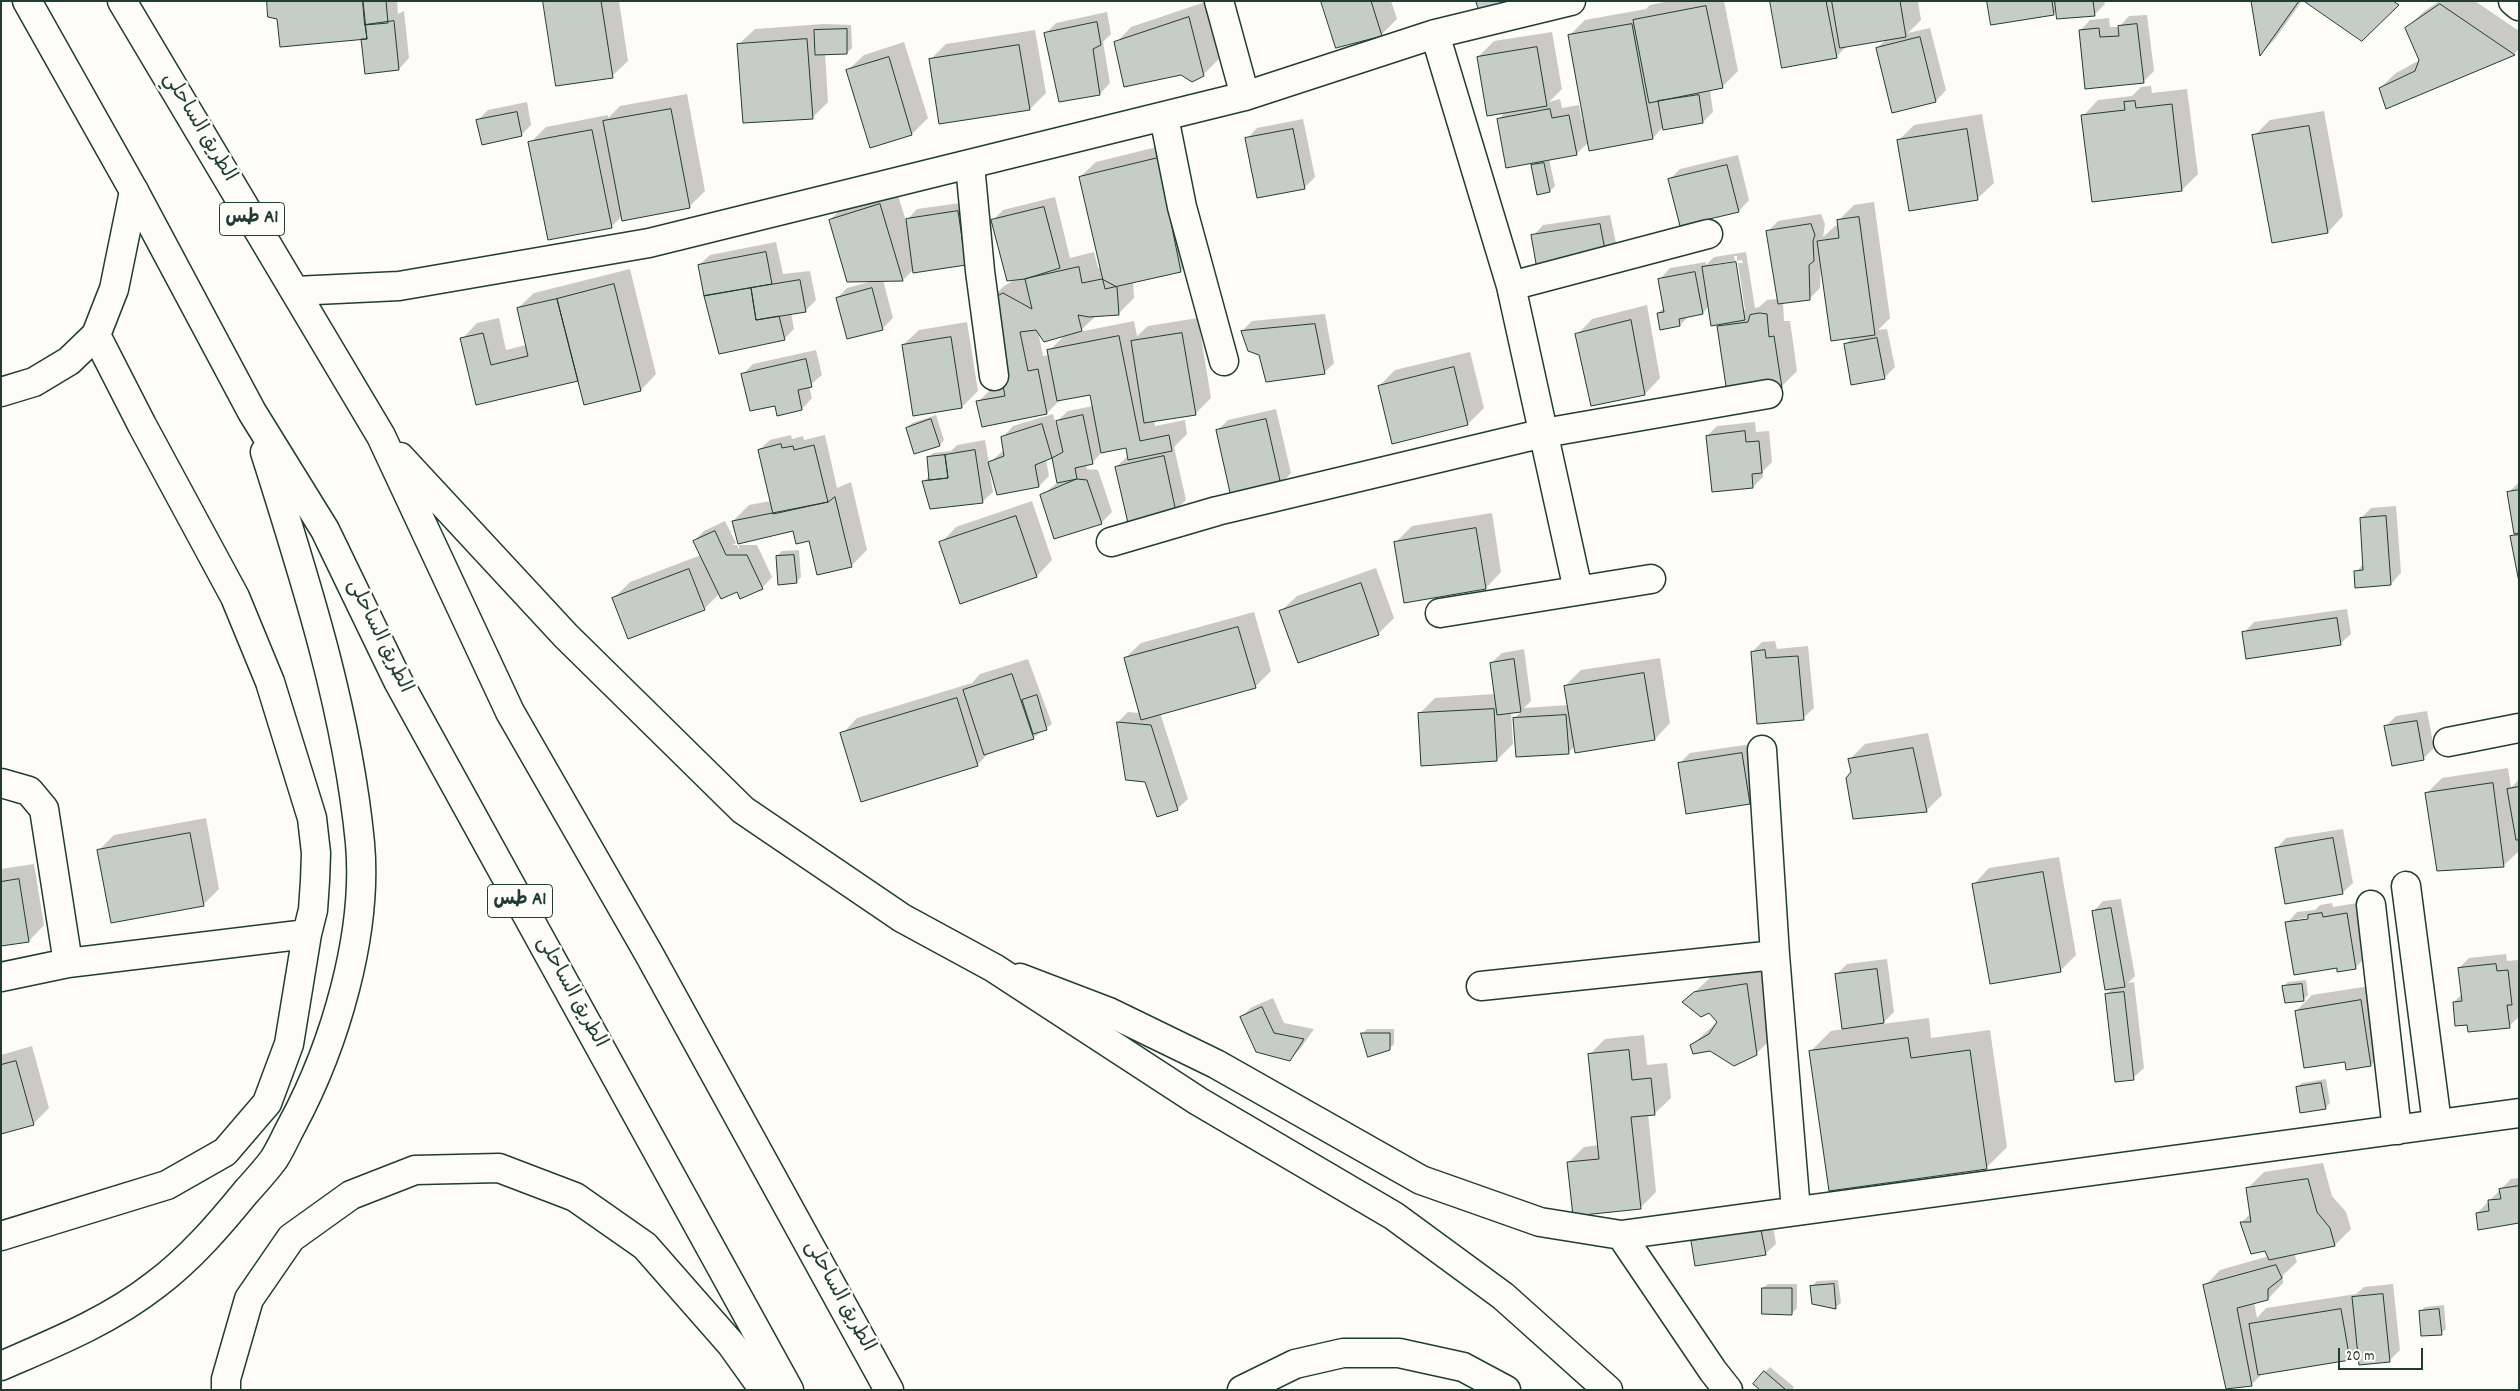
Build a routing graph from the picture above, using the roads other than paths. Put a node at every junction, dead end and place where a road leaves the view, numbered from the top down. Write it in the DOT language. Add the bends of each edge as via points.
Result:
graph roads {
  1 [pos="27,1"];
  2 [pos="122,1"];
  3 [pos="1219,1"];
  4 [pos="1571,1"];
  5 [pos="2513,1"];
  6 [pos="2519,6"];
  7 [pos="1436,34"];
  8 [pos="1245,96"];
  9 [pos="1164,117"];
  10 [pos="970,166"];
  11 [pos="134,191"];
  12 [pos="1708,234"];
  13 [pos="1511,286"];
  14 [pos="295,291"];
  15 [pos="96,334"];
  16 [pos="1224,361"];
  17 [pos="994,376"];
  18 [pos="1,392"];
  19 [pos="1768,394"];
  20 [pos="252,412"];
  21 [pos="1544,433"];
  22 [pos="381,436"];
  23 [pos="1111,542"];
  24 [pos="1651,579"];
  25 [pos="1578,590"];
  26 [pos="1440,613"];
  27 [pos="2519,728"];
  28 [pos="2448,742"];
  29 [pos="1762,750"];
  30 [pos="1,783"];
  31 [pos="2406,886"];
  32 [pos="2371,905"];
  33 [pos="307,934"];
  34 [pos="1774,956"];
  35 [pos="68,963"];
  36 [pos="994,968"];
  37 [pos="1,977"];
  38 [pos="1480,986"];
  39 [pos="2519,1113"];
  40 [pos="2437,1123"];
  41 [pos="2397,1130"];
  42 [pos="1796,1212"];
  43 [pos="1621,1234"];
  44 [pos="1,1236"];
  45 [pos="1,1366"];
  46 [pos="226,1390"];
  47 [pos="764,1390"];
  48 [pos="789,1390"];
  49 [pos="889,1390"];
  50 [pos="1242,1390"];
  51 [pos="1506,1390"];
  52 [pos="1608,1390"];
  53 [pos="1728,1390"];
  1 -- 11 [label="main road, طس A1"];
  2 -- 14 [label="main road, الطريق الساحلي / طس A1"];
  3 -- 8 [label="main road"];
  4 -- 7 [label="main road"];
  5 -- 6 [label="main road"];
  7 -- 8 [label="main road"];
  7 -- 13 [label="main road"];
  8 -- 9 [label="main road"];
  9 -- 10 [label="main road"];
  9 -- 16 [label="main road" via="1182,207"];
  10 -- 14 [label="main road" via="649,243 399,286"];
  10 -- 17 [label="main road"];
  11 -- 15 [label="main road" via="114,289"];
  11 -- 20 [label="main road, طس A1"];
  12 -- 13 [label="main road"];
  13 -- 21 [label="main road"];
  14 -- 22 [label="main road, الطريق الساحلي / طس A1"];
  15 -- 18 [label="main road" via="69,361 34,382"];
  15 -- 33 [label="main road" via="146,434 235,597 270,682 312,818 315,881"];
  19 -- 21 [label="main road"];
  20 -- 45 [label="main road" via="297,552 334,692 351,782 360,845 359,912 349,973 310,1092 275,1158 215,1230 155,1285 83,1330"];
  20 -- 48 [label="main road, الطريق الساحلى / طس A1" via="325,530 398,681"];
  21 -- 23 [label="main road" via="1217,511"];
  21 -- 25 [label="main road"];
  22 -- 36 [label="main road" via="566,636 743,810 902,918"];
  22 -- 49 [label="main road, الطريق الساحلى / طس A1" via="510,712 654,962"];
  24 -- 25 [label="main road"];
  25 -- 26 [label="main road"];
  27 -- 28 [label="main road"];
  29 -- 34 [label="main road"];
  30 -- 35 [label="main road" via="29,791 44,809"];
  31 -- 40 [label="main road"];
  32 -- 41 [label="main road"];
  33 -- 35 [label="main road"];
  33 -- 44 [label="main road" via="289,1044 267,1103 225,1152 167,1185"];
  34 -- 38 [label="main road"];
  34 -- 42 [label="main road"];
  35 -- 37 [label="main road"];
  36 -- 43 [label="main road" via="1110,1012 1216,1064 1421,1180 1540,1222"];
  36 -- 52 [label="main road" via="1198,1100 1394,1216 1504,1296"];
  39 -- 40 [label="main road"];
  40 -- 41 [label="main road"];
  41 -- 42 [label="main road"];
  42 -- 43 [label="main road"];
  43 -- 53 [label="main road"];
  46 -- 47 [label="main road" via="226,1379 249,1299 291,1238 351,1195 415,1170 499,1168 575,1197 645,1246 731,1344"];
  50 -- 51 [label="main road" via="1295,1364 1343,1353 1390,1353 1463,1367"];
}
